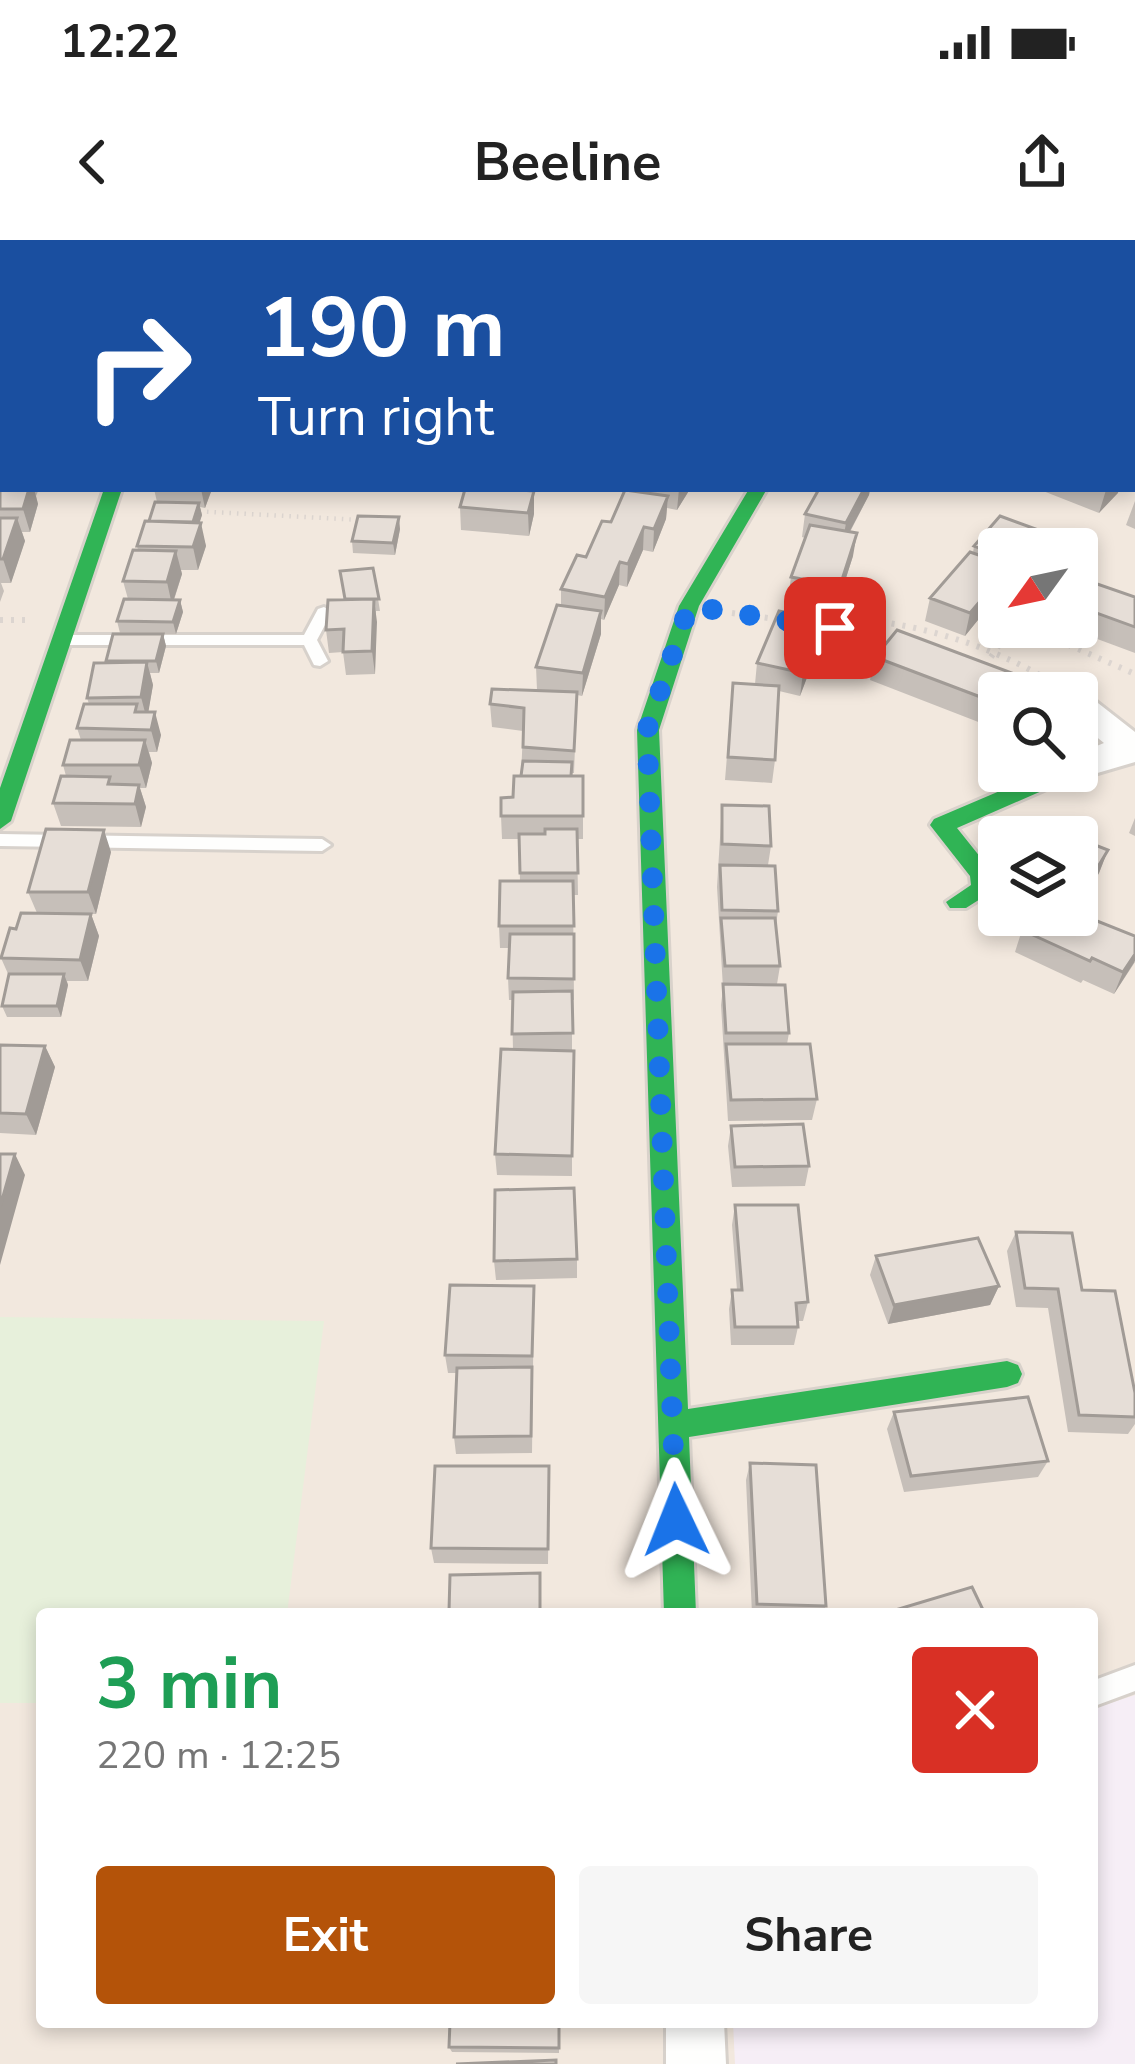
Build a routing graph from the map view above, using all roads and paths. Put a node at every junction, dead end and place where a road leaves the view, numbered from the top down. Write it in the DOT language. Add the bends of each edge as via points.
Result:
graph roads {
  1 [pos="756,492"];
  2 [pos="110,499"];
  3 [pos="361,522"];
  4 [pos="689,606"];
  5 [pos="324,612"];
  6 [pos="794,622"];
  7 [pos="814,625"];
  8 [pos="62,640"];
  9 [pos="310,640"];
  10 [pos="997,648"];
  11 [pos="1076,648"];
  12 [pos="991,657"];
  13 [pos="320,661"];
  14 [pos="1030,672"];
  15 [pos="1135,674"];
  16 [pos="1098,721"];
  17 [pos="1132,748"];
  18 [pos="1098,760"];
  19 [pos="1020,792"];
  20 [pos="0,821"];
  21 [pos="0,840"];
  22 [pos="322,844"];
  23 [pos="958,902"];
  24 [pos="1007,1374"];
  25 [pos="673,1425"];
  26 [pos="680,1608"];
  27 [pos="1135,1678"];
  28 [pos="1098,1692"];
  29 [pos="695,2028"];
  30 [pos="696,2064"];
  1 -- 4 [label="street"];
  2 -- 3 [label="path"];
  2 -- 8 [label="street"];
  4 -- 6 [label="path"];
  4 -- 25 [label="street" via="647,730"];
  5 -- 9 [label="lane"];
  7 -- 12 [label="path" via="917,627"];
  8 -- 9 [label="lane"];
  8 -- 20 [label="street"];
  9 -- 13 [label="lane"];
  10 -- 12 [label="path"];
  11 -- 15 [label="path"];
  12 -- 14 [label="path"];
  16 -- 17 [label="street"];
  17 -- 18 [label="street"];
  19 -- 23 [label="street" via="942,825 981,874 984,889"];
  21 -- 22 [label="lane"];
  24 -- 25 [label="street"];
  25 -- 26 [label="street"];
  27 -- 28 [label="lane"];
  29 -- 30 [label="street"];
}
